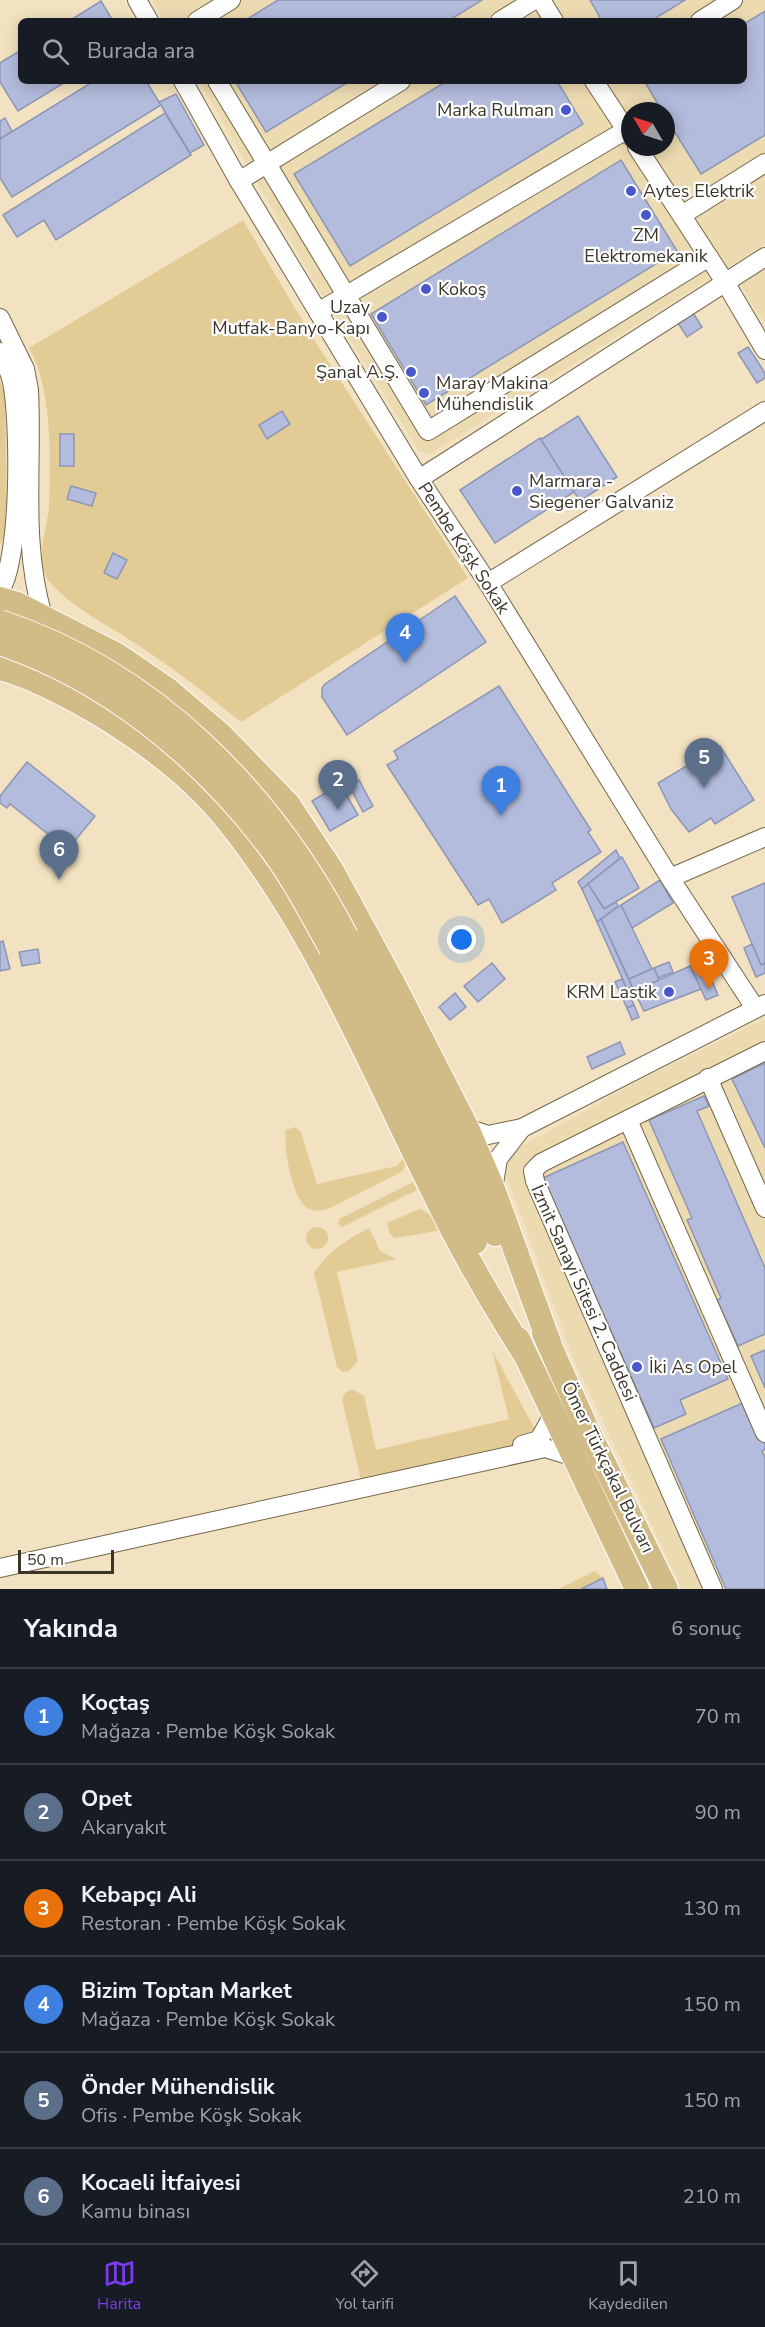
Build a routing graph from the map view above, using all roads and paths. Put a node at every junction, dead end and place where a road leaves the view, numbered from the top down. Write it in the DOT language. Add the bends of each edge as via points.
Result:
graph roads {
  1 [pos="137,0"];
  2 [pos="231,0"];
  3 [pos="534,0"];
  4 [pos="541,0"];
  5 [pos="733,0"];
  6 [pos="147,18"];
  7 [pos="202,18"];
  8 [pos="505,18"];
  9 [pos="552,18"];
  10 [pos="705,18"];
  11 [pos="185,84"];
  12 [pos="219,84"];
  13 [pos="396,84"];
  14 [pos="599,84"];
  15 [pos="621,121"];
  16 [pos="621,137"];
  17 [pos="643,156"];
  18 [pos="267,163"];
  19 [pos="765,163"];
  20 [pos="239,181"];
  21 [pos="682,215"];
  22 [pos="765,256"];
  23 [pos="709,257"];
  24 [pos="725,282"];
  25 [pos="346,295"];
  26 [pos="318,312"];
  27 [pos="0,318"];
  28 [pos="765,350"];
  29 [pos="0,352"];
  30 [pos="765,411"];
  31 [pos="419,479"];
  32 [pos="14,544"];
  33 [pos="0,561"];
  34 [pos="488,584"];
  35 [pos="0,591"];
  36 [pos="0,599"];
  37 [pos="43,616"];
  38 [pos="0,622"];
  39 [pos="0,643"];
  40 [pos="117,655"];
  41 [pos="7,670"];
  42 [pos="73,698"];
  43 [pos="765,837"];
  44 [pos="670,878"];
  45 [pos="338,942"];
  46 [pos="760,1006"];
  47 [pos="765,1051"];
  48 [pos="708,1078"];
  49 [pos="628,1120"];
  50 [pos="467,1128"];
  51 [pos="522,1128"];
  52 [pos="493,1189"];
  53 [pos="765,1208"];
  54 [pos="550,1345"];
  55 [pos="524,1353"];
  56 [pos="553,1415"];
  57 [pos="765,1433"];
  58 [pos="571,1456"];
  59 [pos="354,1486"];
  60 [pos="620,1554"];
  61 [pos="0,1568"];
  62 [pos="630,1589"];
  63 [pos="637,1589"];
  64 [pos="666,1589"];
  65 [pos="714,1589"];
  1 -- 6 [label="street"];
  2 -- 7 [label="street"];
  3 -- 8 [label="street"];
  4 -- 9 [label="street"];
  5 -- 10 [label="street"];
  11 -- 20 [label="street, Pembe Köşk Sokak"];
  12 -- 18 [label="street"];
  13 -- 18 [label="street"];
  14 -- 15 [label="street"];
  16 -- 25 [label="street"];
  17 -- 21 [label="street"];
  18 -- 20 [label="street"];
  18 -- 25 [label="street"];
  19 -- 21 [label="street"];
  20 -- 26 [label="street, Pembe Köşk Sokak"];
  21 -- 23 [label="street"];
  22 -- 24 [label="street"];
  23 -- 24 [label="street"];
  23 -- 25 [label="street" via="428,431"];
  24 -- 28 [label="street"];
  24 -- 31 [label="street"];
  25 -- 26 [label="street"];
  26 -- 31 [label="street, Pembe Köşk Sokak"];
  27 -- 37 [label="street" via="25,369 29,390 30,539 33,575"];
  29 -- 32 [label="street" via="12,382 14,402"];
  30 -- 34 [label="street"];
  31 -- 34 [label="street, Pembe Köşk Sokak"];
  32 -- 33 [label="street"];
  32 -- 35 [label="street" via="10,568"];
  34 -- 44 [label="street, Pembe Köşk Sokak"];
  36 -- 37 [label="main road"];
  37 -- 40 [label="main road"];
  37 -- 41 [label="main road" via="47,633 40,649 26,666"];
  38 -- 45 [label="main road, bridge" via="67,649 112,674 152,700 198,739 264,807 294,847"];
  39 -- 45 [label="main road, bridge" via="58,668 121,703 174,742 224,791 268,844"];
  40 -- 42 [label="main road" via="94,655 78,667 70,684"];
  40 -- 50 [label="main road" via="168,690 220,735 288,804 331,869"];
  41 -- 42 [label="main road"];
  42 -- 55 [label="main road" via="126,730 177,769 225,818 267,873 362,1045 483,1288"];
  43 -- 44 [label="street"];
  44 -- 46 [label="street, Pembe Köşk Sokak"];
  45 -- 54 [label="main road" via="400,1039"];
  45 -- 55 [label="main road"];
  46 -- 51 [label="street"];
  47 -- 48 [label="street, İzmit Sanayi Sitesi 2. Caddesi"];
  48 -- 49 [label="street, İzmit Sanayi Sitesi 2. Caddesi"];
  48 -- 53 [label="street"];
  49 -- 57 [label="street"];
  49 -- 65 [label="street, İzmit Sanayi Sitesi 2. Caddesi" via="541,1163 533,1175"];
  50 -- 51 [label="street" via="488,1135"];
  50 -- 52 [label="main road"];
  51 -- 52 [label="street" via="498,1158"];
  52 -- 54 [label="main road"];
  54 -- 64 [label="main road, Ömer Türkçakal Bulvarı"];
  55 -- 56 [label="main road, Ömer Türkçakal Bulvarı"];
  56 -- 58 [label="main road, Ömer Türkçakal Bulvarı"];
  56 -- 59 [label="street" via="539,1440"];
  58 -- 59 [label="street" via="545,1448"];
  58 -- 60 [label="main road, Ömer Türkçakal Bulvarı"];
  59 -- 61 [label="street"];
  60 -- 62 [label="main road"];
  60 -- 63 [label="main road"];
}
